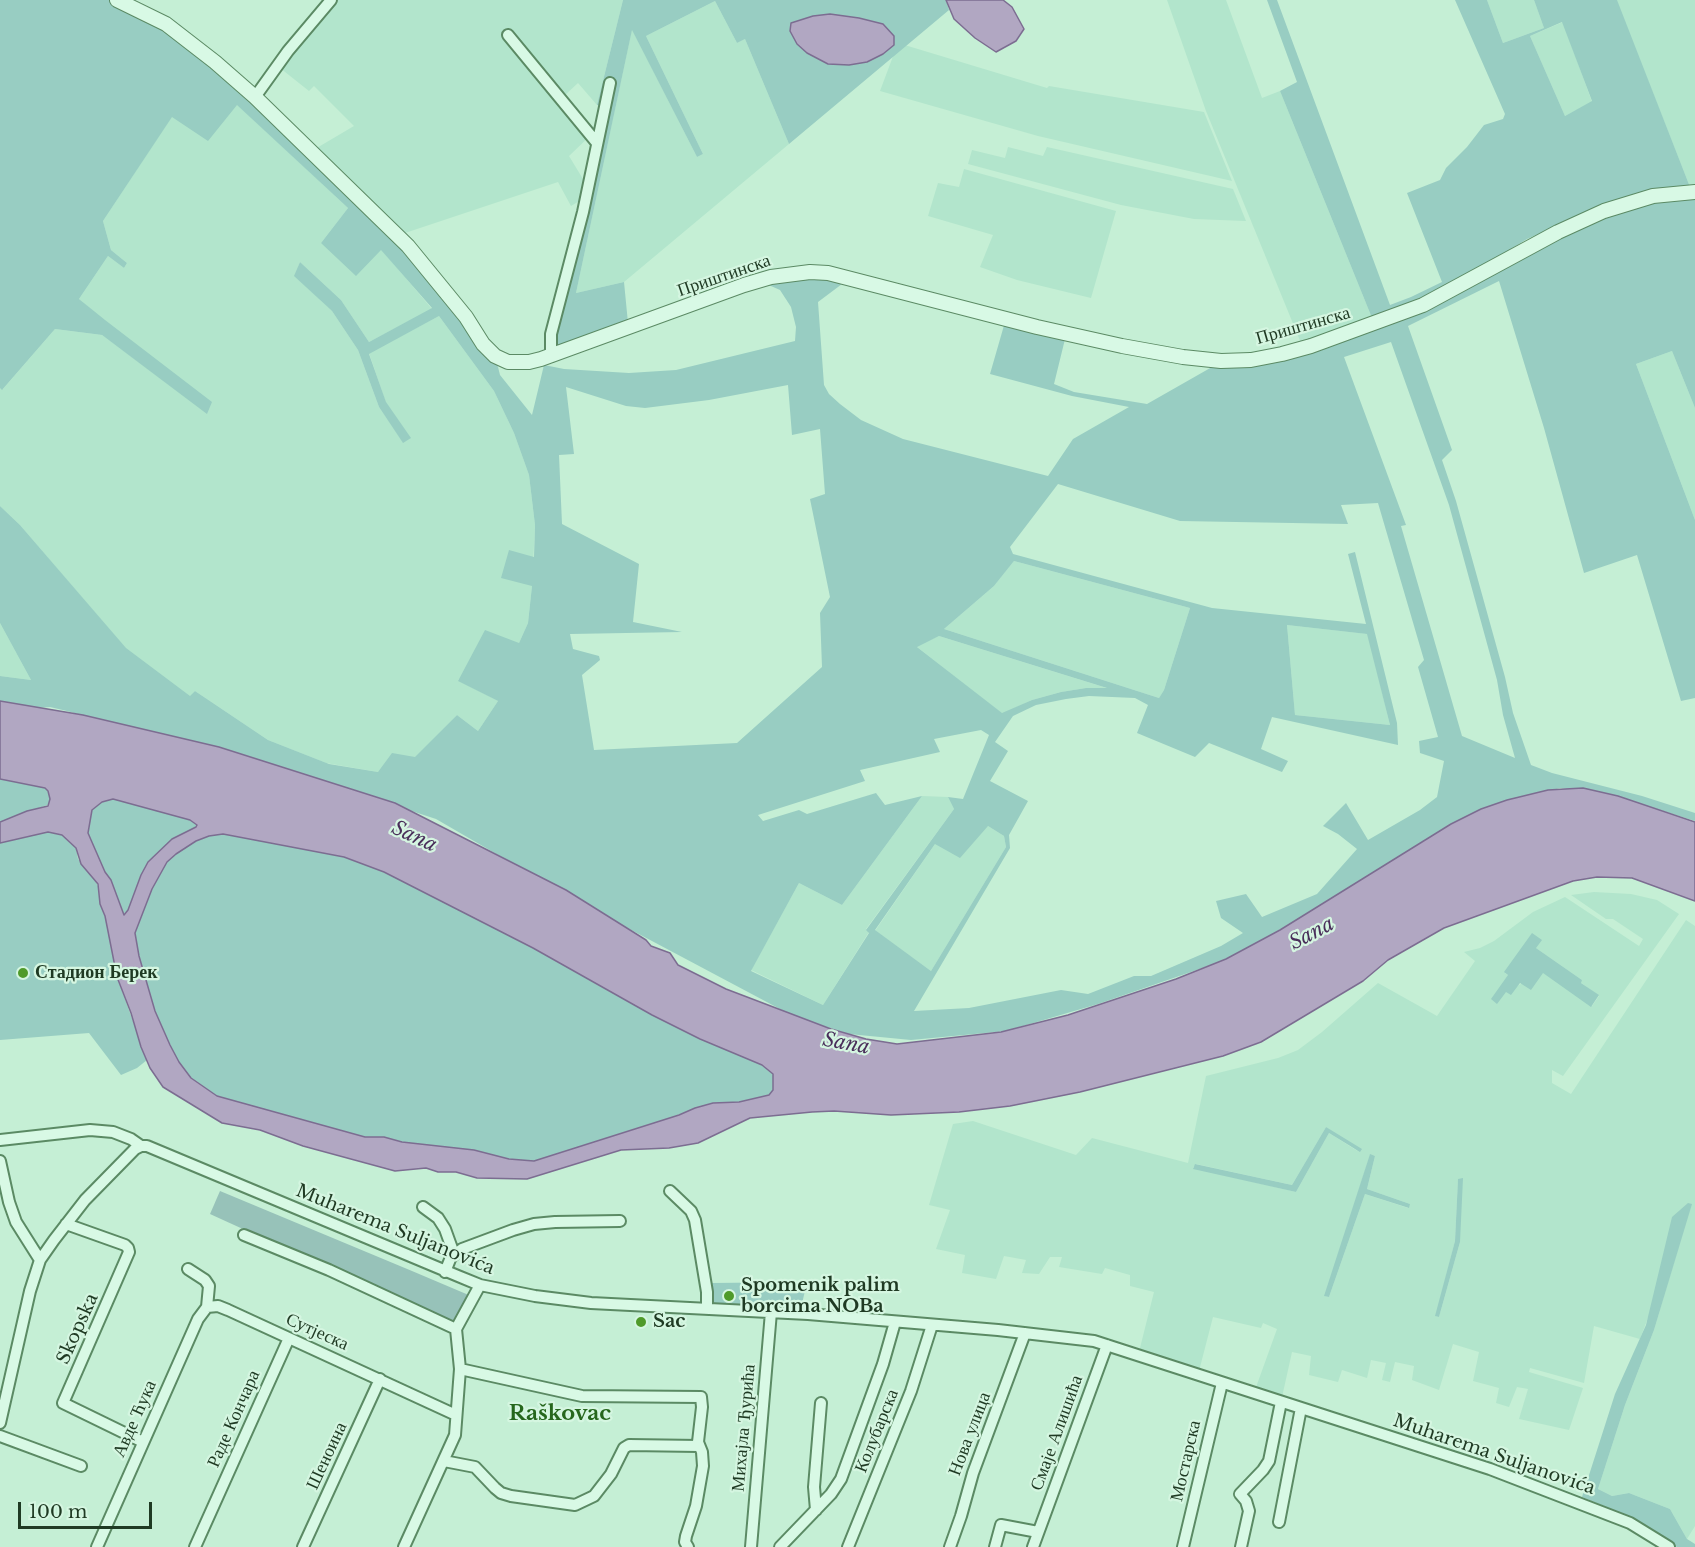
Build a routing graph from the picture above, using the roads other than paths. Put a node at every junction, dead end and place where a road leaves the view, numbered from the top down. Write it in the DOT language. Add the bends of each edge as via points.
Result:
graph roads {
  1 [pos="117,0"];
  2 [pos="331,0"];
  3 [pos="508,35"];
  4 [pos="610,83"];
  5 [pos="255,97"];
  6 [pos="597,143"];
  7 [pos="1695,192"];
  8 [pos="551,356"];
  9 [pos="0,1140"];
  10 [pos="141,1146"];
  11 [pos="0,1161"];
  12 [pos="670,1191"];
  13 [pos="423,1207"];
  14 [pos="620,1221"];
  15 [pos="66,1224"];
  16 [pos="244,1235"];
  17 [pos="454,1254"];
  18 [pos="40,1260"];
  19 [pos="188,1269"];
  20 [pos="445,1272"];
  21 [pos="480,1285"];
  22 [pos="207,1307"];
  23 [pos="707,1309"];
  24 [pos="771,1312"];
  25 [pos="895,1322"];
  26 [pos="932,1325"];
  27 [pos="456,1329"];
  28 [pos="1025,1333"];
  29 [pos="289,1338"];
  30 [pos="1107,1346"];
  31 [pos="460,1369"];
  32 [pos="380,1379"];
  33 [pos="1222,1383"];
  34 [pos="1281,1402"];
  35 [pos="821,1403"];
  36 [pos="1301,1408"];
  37 [pos="456,1415"];
  38 [pos="0,1423"];
  39 [pos="0,1436"];
  40 [pos="143,1442"];
  41 [pos="699,1446"];
  42 [pos="444,1461"];
  43 [pos="81,1466"];
  44 [pos="816,1510"];
  45 [pos="1279,1522"];
  46 [pos="1038,1532"];
  47 [pos="97,1547"];
  48 [pos="195,1547"];
  49 [pos="303,1547"];
  50 [pos="404,1547"];
  51 [pos="688,1547"];
  52 [pos="751,1547"];
  53 [pos="780,1547"];
  54 [pos="848,1547"];
  55 [pos="950,1547"];
  56 [pos="995,1547"];
  57 [pos="1034,1547"];
  58 [pos="1183,1547"];
  59 [pos="1241,1547"];
  60 [pos="1669,1547"];
  1 -- 5 [label="street, Приштинска" via="166,24"];
  2 -- 5 [label="street"];
  3 -- 6 [label="street"];
  4 -- 6 [label="street"];
  5 -- 8 [label="street, Приштинска" via="408,246 495,356 516,363"];
  6 -- 8 [label="street" via="551,334"];
  7 -- 8 [label="street, Приштинска" via="1644,198 1604,211 1453,290 1384,320 1282,354 1251,360 1183,357 1122,346 828,273 810,272 744,285"];
  9 -- 10 [label="street, Muharema Suljanovića" via="90,1130 113,1132"];
  10 -- 15 [label="street"];
  10 -- 20 [label="street, Muharema Suljanovića" via="157,1149"];
  11 -- 18 [label="street" via="16,1222"];
  12 -- 23 [label="street" via="695,1220"];
  13 -- 17 [label="street" via="438,1218"];
  14 -- 17 [label="street" via="534,1224 480,1241"];
  15 -- 18 [label="street"];
  15 -- 40 [label="street, Skopska" via="125,1245 129,1252 63,1403"];
  16 -- 27 [label="street"];
  17 -- 20 [label="street"];
  18 -- 38 [label="street"];
  19 -- 22 [label="street" via="209,1287"];
  20 -- 21 [label="street, Muharema Suljanovića"];
  21 -- 23 [label="street, Muharema Suljanovića" via="591,1303"];
  21 -- 27 [label="street"];
  22 -- 29 [label="street, Сутјеска" via="218,1306"];
  22 -- 40 [label="street, Авде Ћука"];
  23 -- 24 [label="street, Muharema Suljanovića"];
  24 -- 25 [label="street, Muharema Suljanovića"];
  24 -- 52 [label="street, Михајла Ђурића"];
  25 -- 26 [label="street, Muharema Suljanovića"];
  25 -- 44 [label="street" via="841,1479"];
  26 -- 28 [label="street, Muharema Suljanovića"];
  26 -- 54 [label="street, Колубарска" via="911,1391"];
  27 -- 31 [label="street"];
  28 -- 30 [label="street, Muharema Suljanovića"];
  28 -- 55 [label="street, Нова улица"];
  29 -- 32 [label="street, Сутјеска"];
  29 -- 48 [label="street, Раде Кончара"];
  30 -- 33 [label="street, Muharema Suljanovića"];
  30 -- 46 [label="street, Смаје Алишића"];
  31 -- 37 [label="street"];
  31 -- 41 [label="street" via="582,1396 697,1395 702,1400"];
  32 -- 37 [label="street, Сутјеска"];
  32 -- 49 [label="street, Шеноина"];
  33 -- 34 [label="street, Muharema Suljanovića"];
  33 -- 58 [label="street, Мостарска"];
  34 -- 36 [label="street, Muharema Suljanovića"];
  34 -- 59 [label="street" via="1269,1461 1240,1494 1249,1511"];
  35 -- 44 [label="street" via="814,1487"];
  36 -- 45 [label="street"];
  36 -- 60 [label="street, Muharema Suljanovića" via="1545,1489 1630,1523"];
  37 -- 42 [label="street" via="455,1435"];
  39 -- 43 [label="street"];
  40 -- 47 [label="street, Авде Ћука"];
  41 -- 42 [label="street" via="636,1444 624,1448 594,1496 575,1505 501,1493 475,1467"];
  41 -- 51 [label="street" via="703,1466 686,1536"];
  42 -- 50 [label="street"];
  44 -- 53 [label="street"];
  46 -- 56 [label="street" via="1001,1525"];
  46 -- 57 [label="street, Смаје Алишића"];
}
